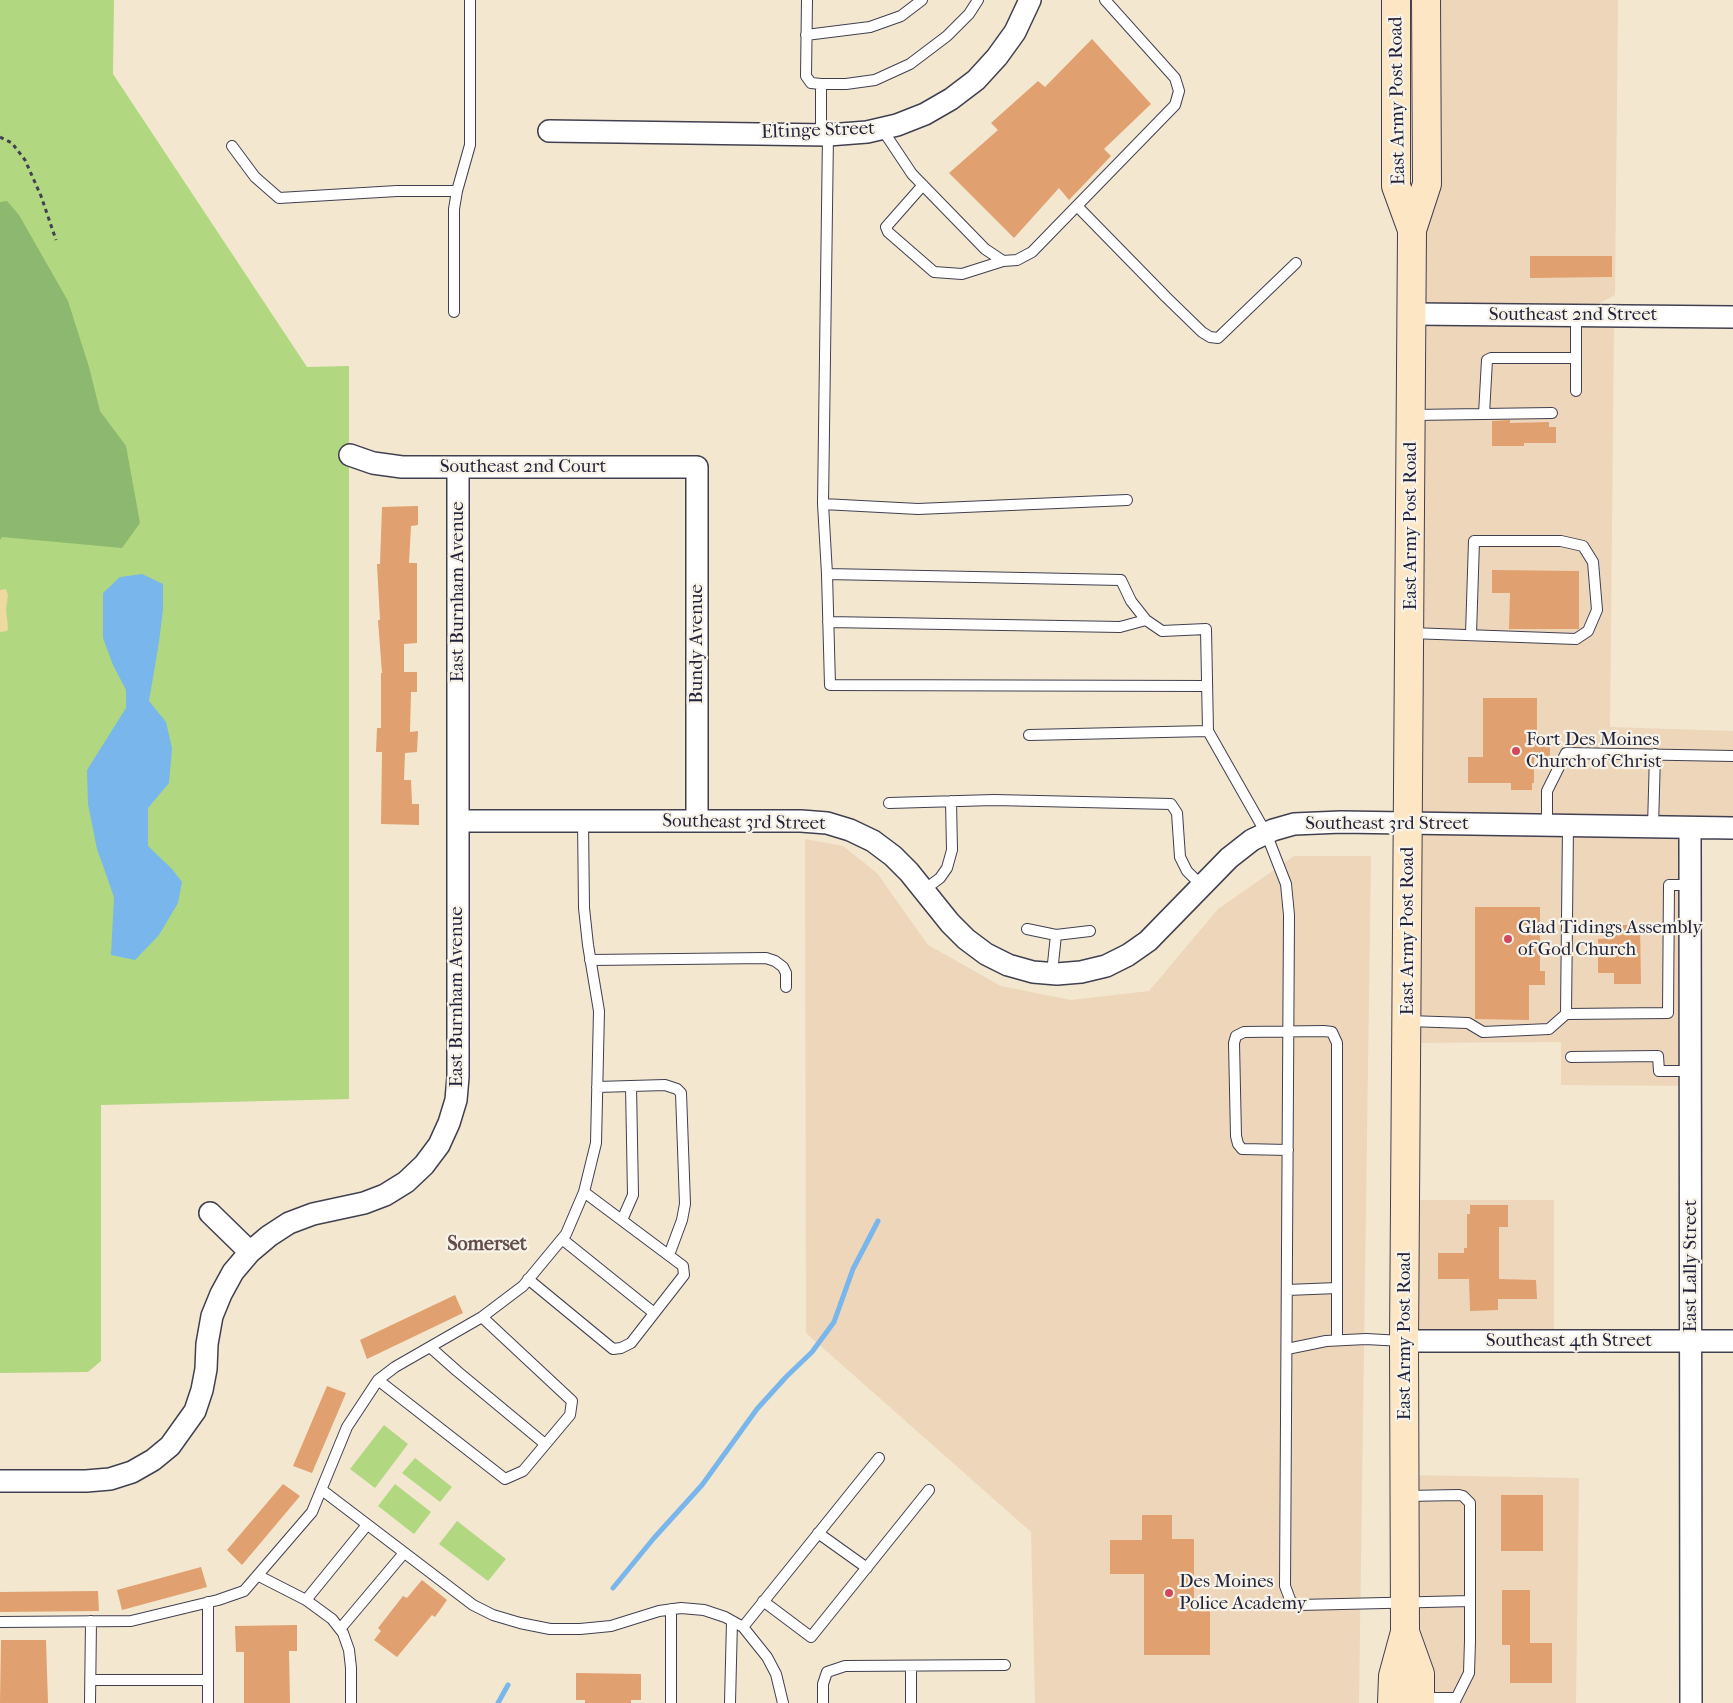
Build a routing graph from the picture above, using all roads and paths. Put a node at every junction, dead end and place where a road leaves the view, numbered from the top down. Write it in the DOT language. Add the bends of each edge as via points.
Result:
graph roads {
  1 [pos="470,0"];
  2 [pos="807,0"];
  3 [pos="922,0"];
  4 [pos="978,0"];
  5 [pos="1030,0"];
  6 [pos="1105,0"];
  7 [pos="1396,0"];
  8 [pos="1426,0"];
  9 [pos="806,35"];
  10 [pos="821,84"];
  11 [pos="882,129"];
  12 [pos="549,131"];
  13 [pos="825,135"];
  14 [pos="0,137"];
  15 [pos="232,146"];
  16 [pos="923,185"];
  17 [pos="457,191"];
  18 [pos="1077,206"];
  19 [pos="1412,230"];
  20 [pos="56,240"];
  21 [pos="1003,261"];
  22 [pos="1296,263"];
  23 [pos="454,312"];
  24 [pos="1413,314"];
  25 [pos="1576,315"];
  26 [pos="1733,317"];
  27 [pos="1576,358"];
  28 [pos="1576,391"];
  29 [pos="1552,413"];
  30 [pos="1484,414"];
  31 [pos="1412,415"];
  32 [pos="350,455"];
  33 [pos="458,467"];
  34 [pos="696,467"];
  35 [pos="1127,500"];
  36 [pos="823,504"];
  37 [pos="827,574"];
  38 [pos="1146,620"];
  39 [pos="828,622"];
  40 [pos="1410,633"];
  41 [pos="1471,634"];
  42 [pos="1207,686"];
  43 [pos="1208,731"];
  44 [pos="1029,735"];
  45 [pos="1655,754"];
  46 [pos="1733,756"];
  47 [pos="950,801"];
  48 [pos="889,803"];
  49 [pos="458,821"];
  50 [pos="583,821"];
  51 [pos="696,821"];
  52 [pos="1409,823"];
  53 [pos="1547,826"];
  54 [pos="1568,826"];
  55 [pos="1653,828"];
  56 [pos="1690,828"];
  57 [pos="1733,828"];
  58 [pos="1266,833"];
  59 [pos="1690,885"];
  60 [pos="1202,886"];
  61 [pos="924,890"];
  62 [pos="1027,929"];
  63 [pos="1090,930"];
  64 [pos="1056,935"];
  65 [pos="590,960"];
  66 [pos="1052,974"];
  67 [pos="786,987"];
  68 [pos="1566,1014"];
  69 [pos="1407,1020"];
  70 [pos="1288,1030"];
  71 [pos="1571,1057"];
  72 [pos="1690,1071"];
  73 [pos="631,1086"];
  74 [pos="597,1087"];
  75 [pos="1288,1150"];
  76 [pos="584,1192"];
  77 [pos="210,1213"];
  78 [pos="622,1220"];
  79 [pos="562,1239"];
  80 [pos="250,1252"];
  81 [pos="669,1255"];
  82 [pos="528,1279"];
  83 [pos="1337,1288"];
  84 [pos="1288,1290"];
  85 [pos="654,1312"];
  86 [pos="482,1317"];
  87 [pos="1337,1340"];
  88 [pos="1404,1341"];
  89 [pos="1691,1341"];
  90 [pos="1733,1341"];
  91 [pos="430,1347"];
  92 [pos="1287,1349"];
  93 [pos="378,1380"];
  94 [pos="546,1444"];
  95 [pos="879,1458"];
  96 [pos="0,1481"];
  97 [pos="322,1490"];
  98 [pos="929,1490"];
  99 [pos="1405,1496"];
  100 [pos="367,1525"];
  101 [pos="818,1533"];
  102 [pos="404,1553"];
  103 [pos="867,1568"];
  104 [pos="259,1576"];
  105 [pos="306,1600"];
  106 [pos="1470,1601"];
  107 [pos="208,1602"];
  108 [pos="763,1602"];
  109 [pos="1405,1603"];
  110 [pos="671,1609"];
  111 [pos="91,1621"];
  112 [pos="732,1621"];
  113 [pos="0,1622"];
  114 [pos="743,1627"];
  115 [pos="340,1629"];
  116 [pos="1405,1632"];
  117 [pos="1005,1665"];
  118 [pos="911,1666"];
  119 [pos="90,1680"];
  120 [pos="208,1680"];
  121 [pos="1420,1700"];
  122 [pos="1454,1701"];
  123 [pos="90,1703"];
  124 [pos="208,1703"];
  125 [pos="351,1703"];
  126 [pos="670,1703"];
  127 [pos="730,1703"];
  128 [pos="783,1703"];
  129 [pos="822,1703"];
  130 [pos="910,1703"];
  131 [pos="1392,1703"];
  132 [pos="1691,1703"];
  1 -- 17 [label="lane" via="470,145"];
  2 -- 9 [label="lane"];
  3 -- 9 [label="lane" via="901,16 870,27"];
  4 -- 10 [label="lane" via="947,36 910,64 874,80"];
  5 -- 11 [label="street, Eltinge Street" via="1015,32 976,80 951,100 925,114"];
  6 -- 18 [label="lane" via="1175,78 1179,91 1175,105"];
  7 -- 19 [label="main road, East Army Post Road" via="1396,186"];
  8 -- 19 [label="main road, East Army Post Road" via="1427,184"];
  9 -- 10 [label="lane" via="806,76 811,83"];
  10 -- 13 [label="lane"];
  11 -- 13 [label="street, Eltinge Street"];
  11 -- 16 [label="lane"];
  12 -- 13 [label="street, Eltinge Street"];
  13 -- 36 [label="lane"];
  14 -- 20 [label="path" via="12,143 25,160"];
  15 -- 17 [label="lane" via="255,177 279,198"];
  16 -- 21 [label="lane" via="985,248"];
  16 -- 21 [label="lane" via="886,227 888,232 934,272 962,274"];
  17 -- 23 [label="lane" via="454,209"];
  18 -- 21 [label="lane" via="1032,252 1017,260"];
  18 -- 22 [label="lane" via="1210,338 1218,338"];
  19 -- 24 [label="main road, East Army Post Road"];
  24 -- 25 [label="street, Southeast 2nd Street"];
  24 -- 31 [label="main road, East Army Post Road"];
  25 -- 26 [label="street, Southeast 2nd Street"];
  25 -- 27 [label="lane"];
  27 -- 28 [label="lane"];
  27 -- 30 [label="lane" via="1487,360"];
  29 -- 30 [label="lane"];
  30 -- 31 [label="lane"];
  31 -- 40 [label="main road, East Army Post Road"];
  32 -- 33 [label="street, Southeast 2nd Court" via="373,463 402,467"];
  33 -- 34 [label="street, Southeast 2nd Court"];
  33 -- 49 [label="street, East Burnham Avenue"];
  34 -- 51 [label="street, Bundy Avenue"];
  35 -- 36 [label="lane" via="918,509"];
  36 -- 37 [label="lane"];
  37 -- 38 [label="lane" via="1121,580 1131,601"];
  37 -- 39 [label="lane"];
  38 -- 39 [label="lane" via="1120,628"];
  38 -- 42 [label="lane" via="1162,631 1206,629"];
  39 -- 42 [label="lane" via="830,685"];
  40 -- 41 [label="lane"];
  40 -- 52 [label="main road, East Army Post Road"];
  41 -- 41 [label="lane" via="1576,639 1588,631 1596,610 1593,562 1583,546 1561,541 1474,541"];
  42 -- 43 [label="lane"];
  43 -- 44 [label="lane"];
  43 -- 58 [label="lane"];
  45 -- 46 [label="lane"];
  45 -- 53 [label="lane" via="1566,752 1547,791"];
  45 -- 55 [label="lane"];
  47 -- 48 [label="lane"];
  47 -- 60 [label="lane" via="1171,804 1177,813 1180,857 1187,871"];
  47 -- 61 [label="lane" via="952,850 947,868"];
  49 -- 50 [label="street, Southeast 3rd Street"];
  49 -- 80 [label="street, East Burnham Avenue" via="458,1077 450,1123 424,1166 406,1182 364,1203 313,1214 289,1223"];
  50 -- 51 [label="street, Southeast 3rd Street"];
  50 -- 65 [label="lane" via="584,908"];
  51 -- 61 [label="street, Southeast 3rd Street" via="827,823 873,841 893,856"];
  52 -- 53 [label="street, Southeast 3rd Street"];
  52 -- 58 [label="street, Southeast 3rd Street" via="1317,822 1294,824"];
  52 -- 69 [label="main road, East Army Post Road"];
  53 -- 54 [label="street, Southeast 3rd Street"];
  54 -- 55 [label="street, Southeast 3rd Street"];
  54 -- 68 [label="lane"];
  55 -- 56 [label="street, Southeast 3rd Street"];
  56 -- 57 [label="street, Southeast 3rd Street"];
  56 -- 59 [label="street, East Lally Street"];
  58 -- 60 [label="street, Southeast 3rd Street" via="1229,858"];
  58 -- 70 [label="lane" via="1286,884"];
  59 -- 68 [label="lane" via="1669,885 1668,1013"];
  59 -- 72 [label="street, East Lally Street"];
  60 -- 66 [label="street, Southeast 3rd Street" via="1148,942 1128,955 1106,966"];
  61 -- 66 [label="street, Southeast 3rd Street" via="950,923 986,954 1033,972"];
  62 -- 64 [label="lane"];
  63 -- 64 [label="lane"];
  64 -- 66 [label="lane"];
  65 -- 67 [label="lane" via="766,958 783,966"];
  65 -- 74 [label="lane" via="599,1011"];
  68 -- 69 [label="lane" via="1549,1029 1483,1032 1468,1022"];
  69 -- 88 [label="main road, East Army Post Road"];
  70 -- 75 [label="lane"];
  70 -- 75 [label="lane" via="1244,1032 1236,1036 1234,1043 1238,1144 1242,1149"];
  70 -- 83 [label="lane" via="1332,1032 1337,1043"];
  71 -- 72 [label="lane" via="1658,1056 1659,1071"];
  72 -- 89 [label="street, East Lally Street"];
  73 -- 74 [label="lane"];
  73 -- 78 [label="lane" via="633,1195"];
  73 -- 81 [label="lane" via="665,1086 681,1093 685,1204"];
  74 -- 76 [label="lane" via="596,1144"];
  75 -- 84 [label="lane"];
  76 -- 78 [label="lane"];
  76 -- 79 [label="lane"];
  77 -- 80 [label="street"];
  78 -- 81 [label="lane"];
  79 -- 82 [label="lane"];
  79 -- 85 [label="lane"];
  80 -- 96 [label="street, East Burnham Avenue" via="221,1294 212,1316 206,1368 196,1411 170,1446 154,1460 110,1479"];
  81 -- 85 [label="lane" via="683,1266 684,1275"];
  82 -- 85 [label="lane" via="613,1349 631,1343"];
  82 -- 86 [label="lane"];
  83 -- 84 [label="lane"];
  83 -- 87 [label="lane"];
  84 -- 92 [label="lane"];
  86 -- 91 [label="lane"];
  86 -- 94 [label="lane" via="572,1401 570,1415"];
  87 -- 88 [label="lane"];
  87 -- 92 [label="lane"];
  88 -- 89 [label="street, Southeast 4th Street"];
  88 -- 99 [label="main road, East Army Post Road"];
  89 -- 90 [label="street, Southeast 4th Street"];
  89 -- 132 [label="street, East Lally Street"];
  91 -- 93 [label="lane"];
  91 -- 94 [label="lane"];
  92 -- 109 [label="lane" via="1284,1586 1288,1596 1291,1602 1299,1605"];
  93 -- 94 [label="lane" via="505,1479 522,1471"];
  93 -- 97 [label="lane" via="346,1427"];
  95 -- 101 [label="lane"];
  97 -- 100 [label="lane"];
  97 -- 104 [label="lane" via="312,1512"];
  98 -- 103 [label="lane"];
  99 -- 106 [label="lane" via="1459,1495 1470,1503"];
  99 -- 109 [label="main road, East Army Post Road"];
  100 -- 102 [label="lane"];
  100 -- 105 [label="lane"];
  101 -- 103 [label="lane"];
  101 -- 108 [label="lane"];
  102 -- 110 [label="lane" via="473,1605 520,1624 550,1629 611,1626"];
  102 -- 115 [label="lane"];
  103 -- 108 [label="lane" via="811,1637"];
  104 -- 105 [label="lane"];
  104 -- 107 [label="lane" via="244,1591"];
  105 -- 115 [label="lane"];
  106 -- 109 [label="lane"];
  106 -- 122 [label="lane" via="1469,1673"];
  107 -- 111 [label="lane" via="131,1621"];
  107 -- 120 [label="lane"];
  108 -- 114 [label="lane"];
  109 -- 116 [label="main road, East Army Post Road"];
  110 -- 112 [label="lane" via="704,1610"];
  110 -- 126 [label="lane"];
  111 -- 113 [label="lane"];
  111 -- 119 [label="lane"];
  112 -- 114 [label="lane"];
  112 -- 127 [label="lane"];
  114 -- 128 [label="lane" via="776,1674"];
  115 -- 125 [label="lane" via="352,1668"];
  116 -- 121 [label="main road, East Army Post Road" via="1420,1674"];
  116 -- 131 [label="main road, East Army Post Road" via="1393,1676"];
  117 -- 118 [label="lane"];
  118 -- 129 [label="lane" via="845,1666 827,1672"];
  118 -- 130 [label="lane"];
  119 -- 120 [label="lane"];
  119 -- 123 [label="lane"];
  120 -- 124 [label="lane"];
  121 -- 122 [label="lane"];
}
